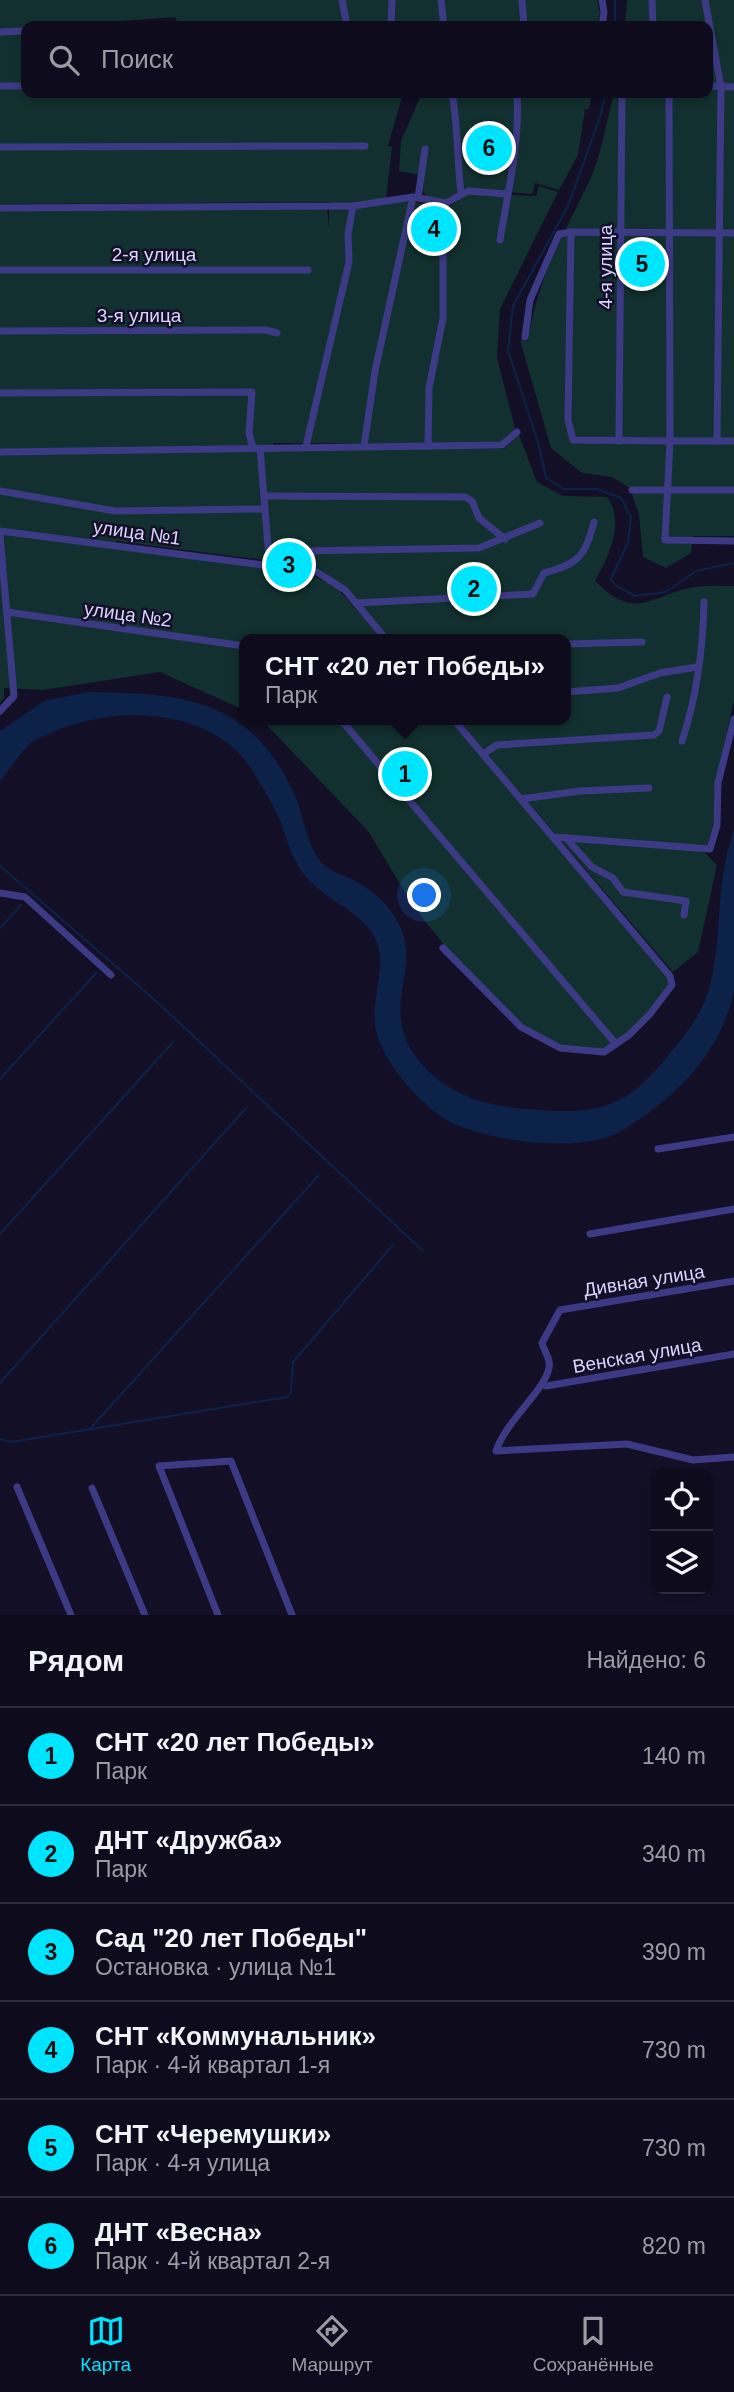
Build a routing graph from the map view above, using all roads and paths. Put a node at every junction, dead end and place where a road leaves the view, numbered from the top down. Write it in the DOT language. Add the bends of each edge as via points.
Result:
graph roads {
  1 [pos="342,0"];
  2 [pos="393,0"];
  3 [pos="441,0"];
  4 [pos="522,0"];
  5 [pos="602,0"];
  6 [pos="652,0"];
  7 [pos="705,0"];
  8 [pos="346,21"];
  9 [pos="391,21"];
  10 [pos="443,21"];
  11 [pos="524,21"];
  12 [pos="602,21"];
  13 [pos="653,21"];
  14 [pos="709,21"];
  15 [pos="21,31"];
  16 [pos="0,32"];
  17 [pos="713,46"];
  18 [pos="0,86"];
  19 [pos="21,86"];
  20 [pos="713,86"];
  21 [pos="720,87"];
  22 [pos="734,87"];
  23 [pos="453,98"];
  24 [pos="517,98"];
  25 [pos="622,98"];
  26 [pos="669,98"];
  27 [pos="0,146"];
  28 [pos="365,146"];
  29 [pos="425,149"];
  30 [pos="461,193"];
  31 [pos="508,194"];
  32 [pos="415,198"];
  33 [pos="446,203"];
  34 [pos="352,205"];
  35 [pos="0,208"];
  36 [pos="571,232"];
  37 [pos="620,233"];
  38 [pos="669,233"];
  39 [pos="719,233"];
  40 [pos="734,233"];
  41 [pos="500,240"];
  42 [pos="0,270"];
  43 [pos="308,271"];
  44 [pos="0,331"];
  45 [pos="277,333"];
  46 [pos="525,337"];
  47 [pos="0,393"];
  48 [pos="517,432"];
  49 [pos="619,441"];
  50 [pos="670,441"];
  51 [pos="717,441"];
  52 [pos="734,441"];
  53 [pos="306,446"];
  54 [pos="364,446"];
  55 [pos="428,446"];
  56 [pos="256,448"];
  57 [pos="0,453"];
  58 [pos="632,490"];
  59 [pos="666,490"];
  60 [pos="734,490"];
  61 [pos="0,491"];
  62 [pos="265,496"];
  63 [pos="265,509"];
  64 [pos="594,522"];
  65 [pos="540,523"];
  66 [pos="0,533"];
  67 [pos="505,540"];
  68 [pos="734,541"];
  69 [pos="269,556"];
  70 [pos="269,567"];
  71 [pos="704,602"];
  72 [pos="356,603"];
  73 [pos="7,612"];
  74 [pos="382,634"];
  75 [pos="642,642"];
  76 [pos="571,644"];
  77 [pos="239,645"];
  78 [pos="697,667"];
  79 [pos="571,692"];
  80 [pos="667,697"];
  81 [pos="0,710"];
  82 [pos="734,719"];
  83 [pos="345,725"];
  84 [pos="458,725"];
  85 [pos="682,741"];
  86 [pos="483,754"];
  87 [pos="649,788"];
  88 [pos="521,799"];
  89 [pos="554,837"];
  90 [pos="566,838"];
  91 [pos="0,893"];
  92 [pos="684,915"];
  93 [pos="443,948"];
  94 [pos="111,975"];
  95 [pos="616,1044"];
  96 [pos="734,1137"];
  97 [pos="658,1149"];
  98 [pos="734,1209"];
  99 [pos="590,1234"];
  100 [pos="734,1281"];
  101 [pos="734,1354"];
  102 [pos="546,1386"];
  103 [pos="734,1457"];
  104 [pos="17,1488"];
  105 [pos="92,1488"];
  106 [pos="71,1615"];
  107 [pos="145,1615"];
  108 [pos="218,1615"];
  109 [pos="292,1615"];
  1 -- 8 [label="street"];
  2 -- 9 [label="street"];
  3 -- 10 [label="street"];
  4 -- 11 [label="street"];
  5 -- 12 [label="street"];
  6 -- 13 [label="street"];
  7 -- 14 [label="street"];
  15 -- 16 [label="street"];
  17 -- 21 [label="street"];
  18 -- 19 [label="street"];
  20 -- 21 [label="street"];
  21 -- 22 [label="street"];
  21 -- 39 [label="street"];
  23 -- 30 [label="street"];
  24 -- 31 [label="street" via="516,152"];
  25 -- 37 [label="street, 4-я улица"];
  26 -- 38 [label="street"];
  27 -- 28 [label="street"];
  29 -- 32 [label="street"];
  30 -- 31 [label="street"];
  30 -- 33 [label="street"];
  31 -- 41 [label="street"];
  32 -- 33 [label="street"];
  32 -- 34 [label="street"];
  32 -- 54 [label="street" via="375,371"];
  33 -- 55 [label="street" via="443,318 429,388"];
  34 -- 35 [label="street"];
  34 -- 53 [label="street" via="349,262"];
  36 -- 37 [label="street"];
  36 -- 46 [label="street" via="559,234 530,300"];
  36 -- 49 [label="street" via="571,439"];
  37 -- 38 [label="street"];
  37 -- 49 [label="street, 4-я улица"];
  38 -- 39 [label="street"];
  38 -- 50 [label="street"];
  39 -- 40 [label="street"];
  39 -- 51 [label="street"];
  42 -- 43 [label="street, 2-я улица"];
  44 -- 45 [label="street, 3-я улица"];
  47 -- 56 [label="street" via="252,392 249,433"];
  48 -- 55 [label="street" via="502,445"];
  49 -- 50 [label="street"];
  50 -- 51 [label="street"];
  50 -- 59 [label="street"];
  51 -- 52 [label="street"];
  53 -- 54 [label="street"];
  53 -- 56 [label="street"];
  54 -- 55 [label="street"];
  56 -- 57 [label="street"];
  56 -- 62 [label="street"];
  58 -- 59 [label="street"];
  59 -- 60 [label="street"];
  59 -- 68 [label="street" via="666,540"];
  61 -- 63 [label="street" via="115,511"];
  62 -- 63 [label="street"];
  62 -- 67 [label="street" via="465,497 472,501 479,518"];
  63 -- 69 [label="street"];
  64 -- 72 [label="street" via="580,557 569,567 544,573 533,594"];
  65 -- 67 [label="street"];
  66 -- 70 [label="street, улица №1" via="111,543"];
  66 -- 73 [label="street"];
  67 -- 69 [label="street" via="479,548 298,551"];
  69 -- 70 [label="street"];
  70 -- 72 [label="street, улица №1" via="317,572"];
  71 -- 78 [label="street"];
  72 -- 74 [label="street, улица №1"];
  73 -- 77 [label="street, улица №2"];
  73 -- 81 [label="street" via="14,696"];
  75 -- 76 [label="street"];
  78 -- 79 [label="street" via="660,673 618,688"];
  78 -- 85 [label="street" via="692,711"];
  80 -- 86 [label="street" via="654,735 497,745"];
  82 -- 90 [label="street" via="718,783 717,825 710,849"];
  83 -- 95 [label="street"];
  84 -- 86 [label="street"];
  86 -- 88 [label="street"];
  87 -- 88 [label="street"];
  88 -- 89 [label="street"];
  89 -- 90 [label="street"];
  89 -- 95 [label="street" via="670,976 670,992"];
  90 -- 92 [label="street" via="623,892 685,901"];
  91 -- 94 [label="street" via="24,897"];
  93 -- 95 [label="street" via="522,1027 560,1048 604,1052"];
  96 -- 97 [label="street"];
  98 -- 99 [label="street"];
  100 -- 103 [label="street, Дивная улица" via="560,1310 542,1343 549,1358 545,1379 510,1423 496,1451 626,1444 693,1460"];
  101 -- 102 [label="street, Венская улица"];
  104 -- 106 [label="street"];
  105 -- 107 [label="street"];
  108 -- 109 [label="street" via="159,1466 231,1461"];
}
